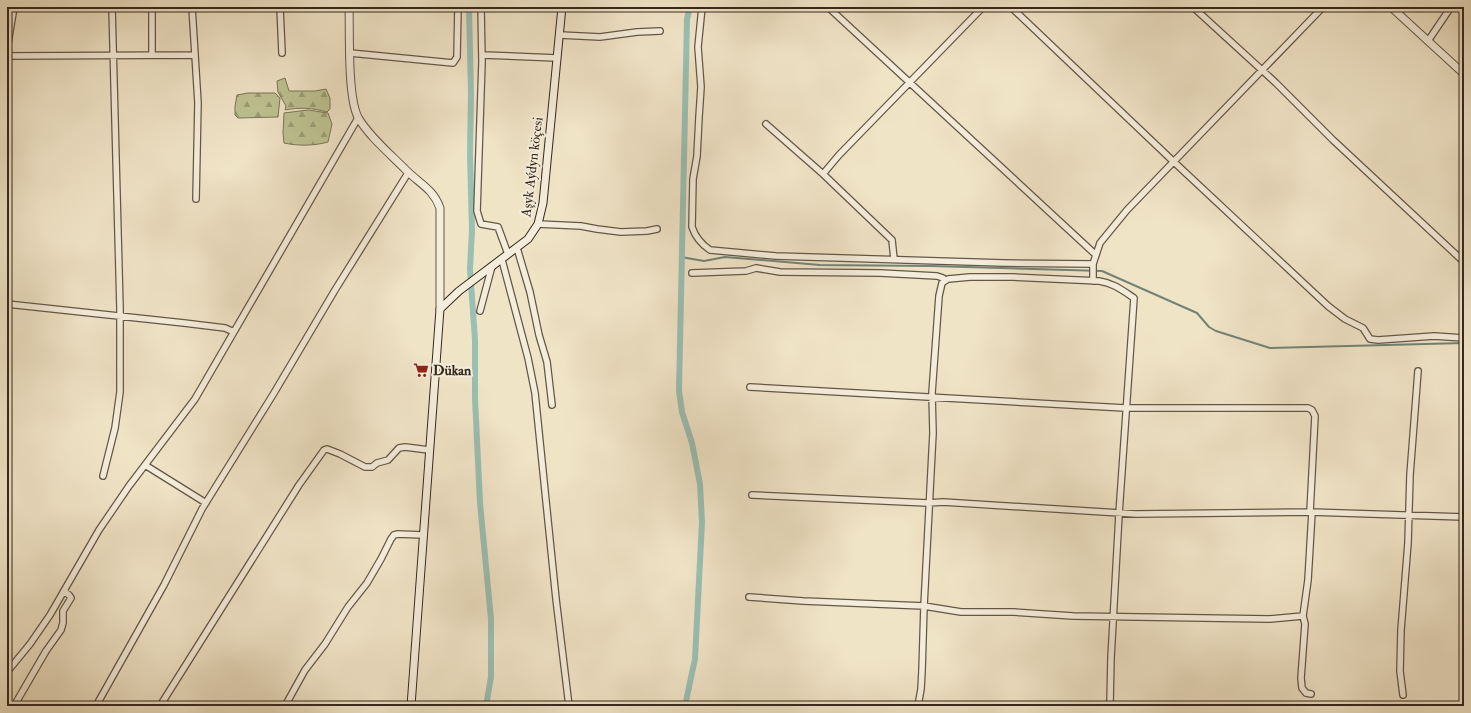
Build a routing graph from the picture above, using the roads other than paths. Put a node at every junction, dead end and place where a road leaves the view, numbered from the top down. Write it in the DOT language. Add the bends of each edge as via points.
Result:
graph roads {
  1 [pos="14,7"];
  2 [pos="112,7"];
  3 [pos="152,7"];
  4 [pos="192,7"];
  5 [pos="280,7"];
  6 [pos="349,7"];
  7 [pos="458,7"];
  8 [pos="481,7"];
  9 [pos="562,7"];
  10 [pos="702,7"];
  11 [pos="828,7"];
  12 [pos="983,7"];
  13 [pos="1011,7"];
  14 [pos="1193,7"];
  15 [pos="1323,7"];
  16 [pos="1391,7"];
  17 [pos="1451,7"];
  18 [pos="660,31"];
  19 [pos="560,35"];
  20 [pos="1428,41"];
  21 [pos="7,49"];
  22 [pos="282,53"];
  23 [pos="350,53"];
  24 [pos="113,55"];
  25 [pos="152,55"];
  26 [pos="195,55"];
  27 [pos="482,55"];
  28 [pos="7,56"];
  29 [pos="558,58"];
  30 [pos="1262,70"];
  31 [pos="1464,74"];
  32 [pos="910,84"];
  33 [pos="358,118"];
  34 [pos="766,124"];
  35 [pos="1174,162"];
  36 [pos="408,173"];
  37 [pos="823,174"];
  38 [pos="196,199"];
  39 [pos="538,224"];
  40 [pos="657,229"];
  41 [pos="517,248"];
  42 [pos="508,254"];
  43 [pos="1096,255"];
  44 [pos="894,259"];
  45 [pos="502,260"];
  46 [pos="1464,262"];
  47 [pos="1092,265"];
  48 [pos="489,267"];
  49 [pos="692,272"];
  50 [pos="1093,279"];
  51 [pos="945,282"];
  52 [pos="7,304"];
  53 [pos="440,309"];
  54 [pos="480,311"];
  55 [pos="120,316"];
  56 [pos="234,332"];
  57 [pos="1464,338"];
  58 [pos="1418,371"];
  59 [pos="750,387"];
  60 [pos="932,398"];
  61 [pos="552,405"];
  62 [pos="1125,408"];
  63 [pos="429,450"];
  64 [pos="145,465"];
  65 [pos="103,476"];
  66 [pos="752,495"];
  67 [pos="929,502"];
  68 [pos="206,503"];
  69 [pos="1311,512"];
  70 [pos="1119,514"];
  71 [pos="1409,515"];
  72 [pos="1464,517"];
  73 [pos="423,535"];
  74 [pos="64,590"];
  75 [pos="749,596"];
  76 [pos="924,606"];
  77 [pos="1113,616"];
  78 [pos="1303,616"];
  79 [pos="7,672"];
  80 [pos="1311,694"];
  81 [pos="1404,695"];
  82 [pos="1110,704"];
  83 [pos="14,706"];
  84 [pos="96,706"];
  85 [pos="160,706"];
  86 [pos="285,706"];
  87 [pos="411,706"];
  88 [pos="569,706"];
  89 [pos="918,706"];
  1 -- 21 [label="street"];
  2 -- 24 [label="street"];
  3 -- 25 [label="street"];
  4 -- 26 [label="street"];
  5 -- 22 [label="street"];
  6 -- 23 [label="main road"];
  7 -- 23 [label="street" via="457,57 453,63"];
  8 -- 27 [label="street"];
  9 -- 19 [label="main road, Aşyk Aýdyn köçesi"];
  10 -- 44 [label="street" via="698,47 701,87 692,208 694,234 710,250 776,256"];
  11 -- 32 [label="street"];
  12 -- 32 [label="street"];
  13 -- 35 [label="street"];
  14 -- 30 [label="street"];
  15 -- 30 [label="street"];
  16 -- 20 [label="main road"];
  17 -- 20 [label="street"];
  18 -- 19 [label="street" via="600,37"];
  19 -- 29 [label="main road, Aşyk Aýdyn köçesi"];
  20 -- 31 [label="main road"];
  23 -- 33 [label="main road" via="352,103"];
  24 -- 25 [label="street"];
  24 -- 28 [label="street"];
  24 -- 55 [label="street"];
  25 -- 26 [label="street"];
  26 -- 38 [label="street" via="198,103"];
  27 -- 29 [label="street"];
  27 -- 42 [label="street" via="477,211 481,224 498,227"];
  29 -- 39 [label="main road, Aşyk Aýdyn köçesi" via="543,203"];
  30 -- 35 [label="street"];
  30 -- 46 [label="street"];
  32 -- 37 [label="street"];
  32 -- 43 [label="street"];
  33 -- 36 [label="main road"];
  33 -- 56 [label="street"];
  34 -- 37 [label="street"];
  35 -- 43 [label="street" via="1100,242"];
  35 -- 57 [label="street" via="1328,306 1363,328 1370,339 1434,336"];
  36 -- 53 [label="main road" via="433,193 440,208"];
  36 -- 68 [label="street"];
  37 -- 44 [label="street" via="892,240"];
  39 -- 40 [label="street" via="581,226 621,232"];
  39 -- 41 [label="main road, Aşyk Aýdyn köçesi" via="528,239"];
  41 -- 42 [label="main road, Aşyk Aýdyn köçesi"];
  41 -- 61 [label="street" via="547,362"];
  42 -- 45 [label="main road, Aşyk Aýdyn köçesi"];
  43 -- 47 [label="street"];
  44 -- 47 [label="street"];
  45 -- 48 [label="main road, Aşyk Aýdyn köçesi"];
  45 -- 88 [label="street" via="535,392"];
  47 -- 50 [label="street"];
  48 -- 53 [label="main road, Aşyk Aýdyn köçesi" via="459,290"];
  48 -- 54 [label="street"];
  49 -- 51 [label="street" via="746,271 756,268 780,272 937,276"];
  50 -- 51 [label="street" via="970,277 948,279"];
  50 -- 62 [label="street" via="1108,282 1134,298"];
  51 -- 60 [label="street" via="942,283 938,296"];
  52 -- 55 [label="street"];
  53 -- 63 [label="main road"];
  55 -- 56 [label="street" via="225,328"];
  55 -- 65 [label="street" via="120,392 115,428"];
  56 -- 64 [label="street" via="195,399"];
  58 -- 71 [label="street"];
  59 -- 60 [label="street"];
  60 -- 62 [label="street"];
  60 -- 67 [label="street" via="933,433"];
  62 -- 69 [label="street" via="1312,410 1315,412 1315,419"];
  62 -- 70 [label="street"];
  63 -- 73 [label="main road"];
  63 -- 85 [label="street" via="399,448 388,460 372,467 365,467 340,454 324,450 299,485"];
  64 -- 68 [label="street"];
  64 -- 74 [label="street" via="100,530"];
  66 -- 67 [label="street"];
  67 -- 70 [label="street"];
  67 -- 76 [label="street"];
  68 -- 84 [label="street"];
  69 -- 70 [label="street"];
  69 -- 71 [label="street"];
  69 -- 78 [label="street" via="1308,580"];
  70 -- 77 [label="street"];
  71 -- 72 [label="street"];
  71 -- 81 [label="street" via="1401,630 1400,671"];
  73 -- 86 [label="street" via="398,534 391,539 375,570 305,670"];
  73 -- 87 [label="main road"];
  74 -- 79 [label="street" via="30,644"];
  74 -- 83 [label="street" via="71,598 63,611 61,630"];
  75 -- 76 [label="street"];
  76 -- 77 [label="street" via="961,612"];
  76 -- 89 [label="street"];
  77 -- 78 [label="street" via="1269,619"];
  77 -- 82 [label="street"];
  78 -- 80 [label="street" via="1302,688"];
}
